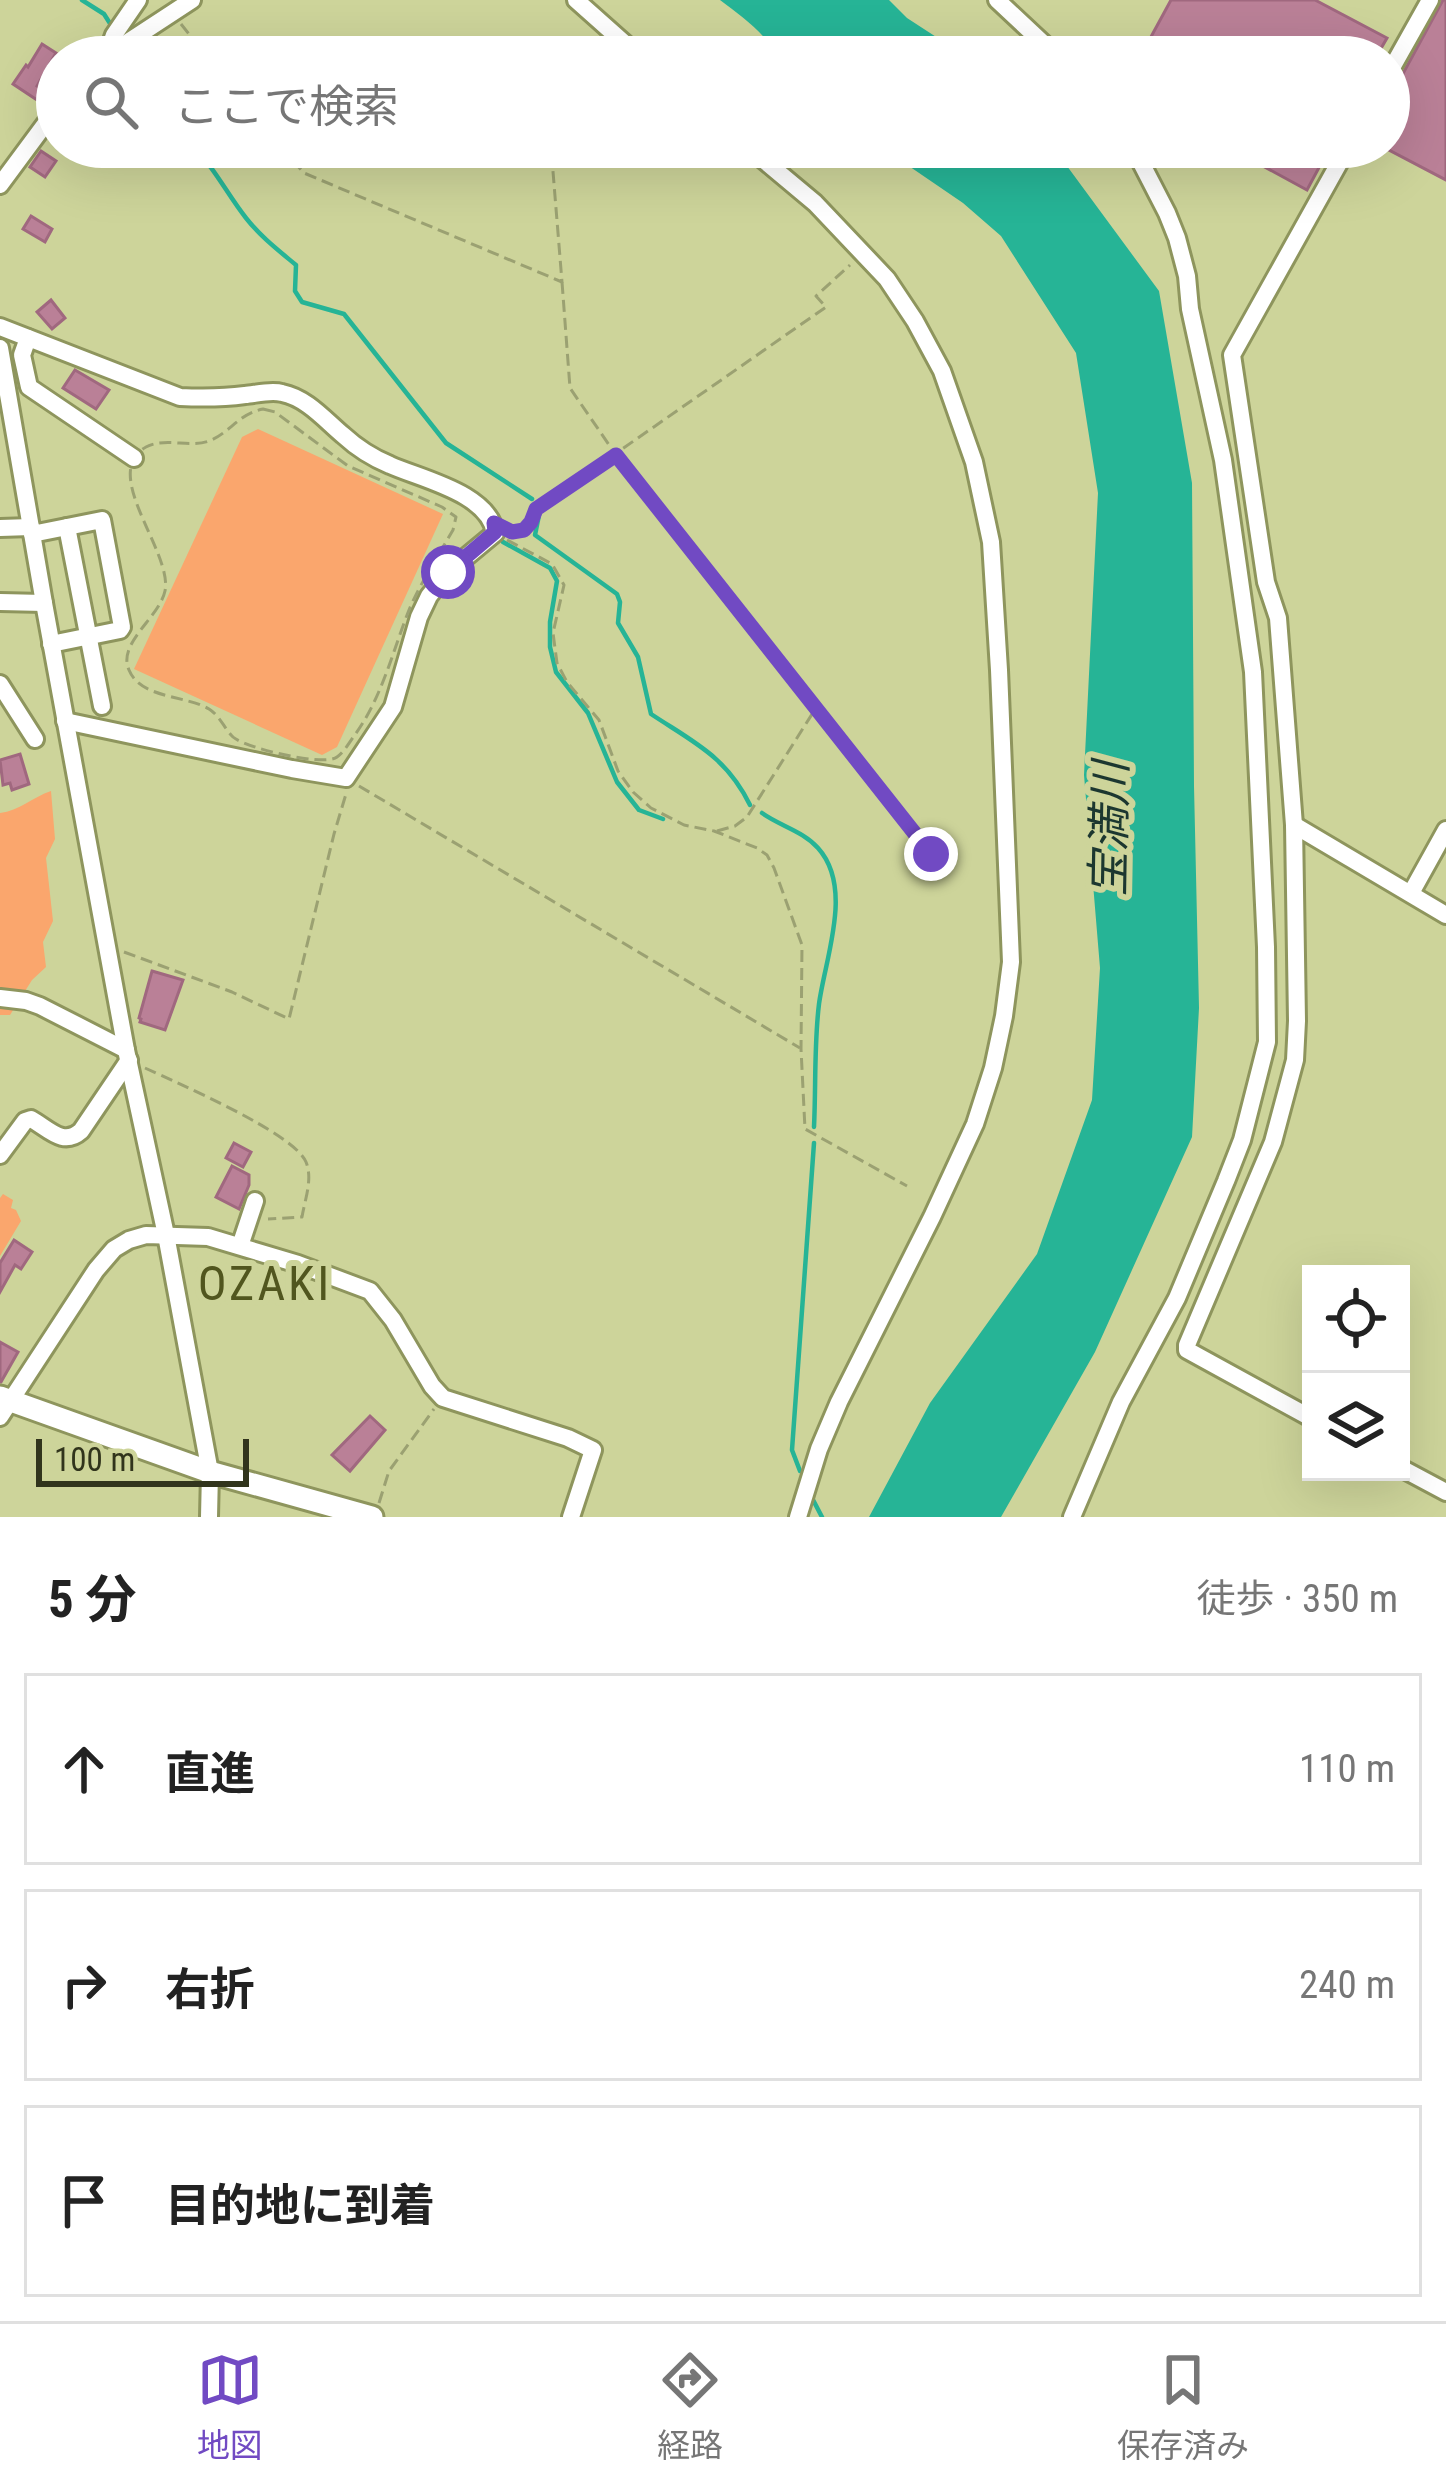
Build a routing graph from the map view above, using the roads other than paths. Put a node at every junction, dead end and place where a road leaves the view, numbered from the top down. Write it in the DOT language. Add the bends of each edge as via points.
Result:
graph roads {
  1 [pos="138,0"];
  2 [pos="192,0"];
  3 [pos="576,0"];
  4 [pos="997,0"];
  5 [pos="1430,0"];
  6 [pos="114,36"];
  7 [pos="137,36"];
  8 [pos="616,36"];
  9 [pos="1036,36"];
  10 [pos="1410,36"];
  11 [pos="36,136"];
  12 [pos="774,168"];
  13 [pos="1145,168"];
  14 [pos="1336,168"];
  15 [pos="0,185"];
  16 [pos="0,327"];
  17 [pos="28,338"];
  18 [pos="0,347"];
  19 [pos="134,458"];
  20 [pos="67,527"];
  21 [pos="0,528"];
  22 [pos="31,531"];
  23 [pos="0,602"];
  24 [pos="44,603"];
  25 [pos="88,636"];
  26 [pos="51,644"];
  27 [pos="1,688"];
  28 [pos="102,706"];
  29 [pos="65,721"];
  30 [pos="35,739"];
  31 [pos="1294,824"];
  32 [pos="1446,830"];
  33 [pos="1411,893"];
  34 [pos="1446,915"];
  35 [pos="0,998"];
  36 [pos="128,1055"];
  37 [pos="0,1155"];
  38 [pos="255,1201"];
  39 [pos="166,1235"];
  40 [pos="240,1246"];
  41 [pos="3,1404"];
  42 [pos="1302,1413"];
  43 [pos="210,1472"];
  44 [pos="1410,1473"];
  45 [pos="1446,1492"];
  46 [pos="375,1510"];
  47 [pos="208,1517"];
  48 [pos="571,1517"];
  49 [pos="798,1517"];
  50 [pos="1072,1517"];
  1 -- 6 [label="street"];
  2 -- 7 [label="street"];
  3 -- 8 [label="street"];
  4 -- 9 [label="street"];
  5 -- 10 [label="street"];
  11 -- 15 [label="street"];
  12 -- 49 [label="street" via="887,279 941,370 974,462 991,542 1011,962 975,1124 839,1402"];
  13 -- 50 [label="street" via="1187,276 1253,672 1267,1042 1226,1180"];
  14 -- 31 [label="street" via="1232,355 1278,618"];
  16 -- 17 [label="street"];
  17 -- 19 [label="street" via="28,387"];
  17 -- 29 [label="street" via="180,397 282,392 364,452 477,506 495,528 429,596 393,707 346,778"];
  18 -- 22 [label="street"];
  20 -- 22 [label="street"];
  20 -- 25 [label="street"];
  20 -- 25 [label="street" via="102,520 122,627"];
  21 -- 22 [label="street"];
  22 -- 24 [label="street"];
  23 -- 24 [label="street"];
  24 -- 26 [label="street"];
  25 -- 26 [label="street"];
  25 -- 28 [label="street"];
  26 -- 29 [label="street"];
  27 -- 30 [label="street"];
  29 -- 36 [label="street"];
  31 -- 33 [label="street"];
  31 -- 42 [label="street" via="1291,1080 1274,1142 1186,1345"];
  32 -- 33 [label="street"];
  33 -- 34 [label="street"];
  35 -- 36 [label="street" via="40,1006"];
  36 -- 37 [label="street" via="72,1139 31,1119"];
  36 -- 39 [label="street"];
  38 -- 40 [label="street"];
  39 -- 40 [label="street"];
  39 -- 41 [label="street" via="114,1249"];
  39 -- 43 [label="street"];
  40 -- 48 [label="street" via="370,1291 443,1398 593,1450"];
  41 -- 43 [label="main road"];
  43 -- 46 [label="main road"];
  43 -- 47 [label="street"];
  44 -- 45 [label="street"];
}
